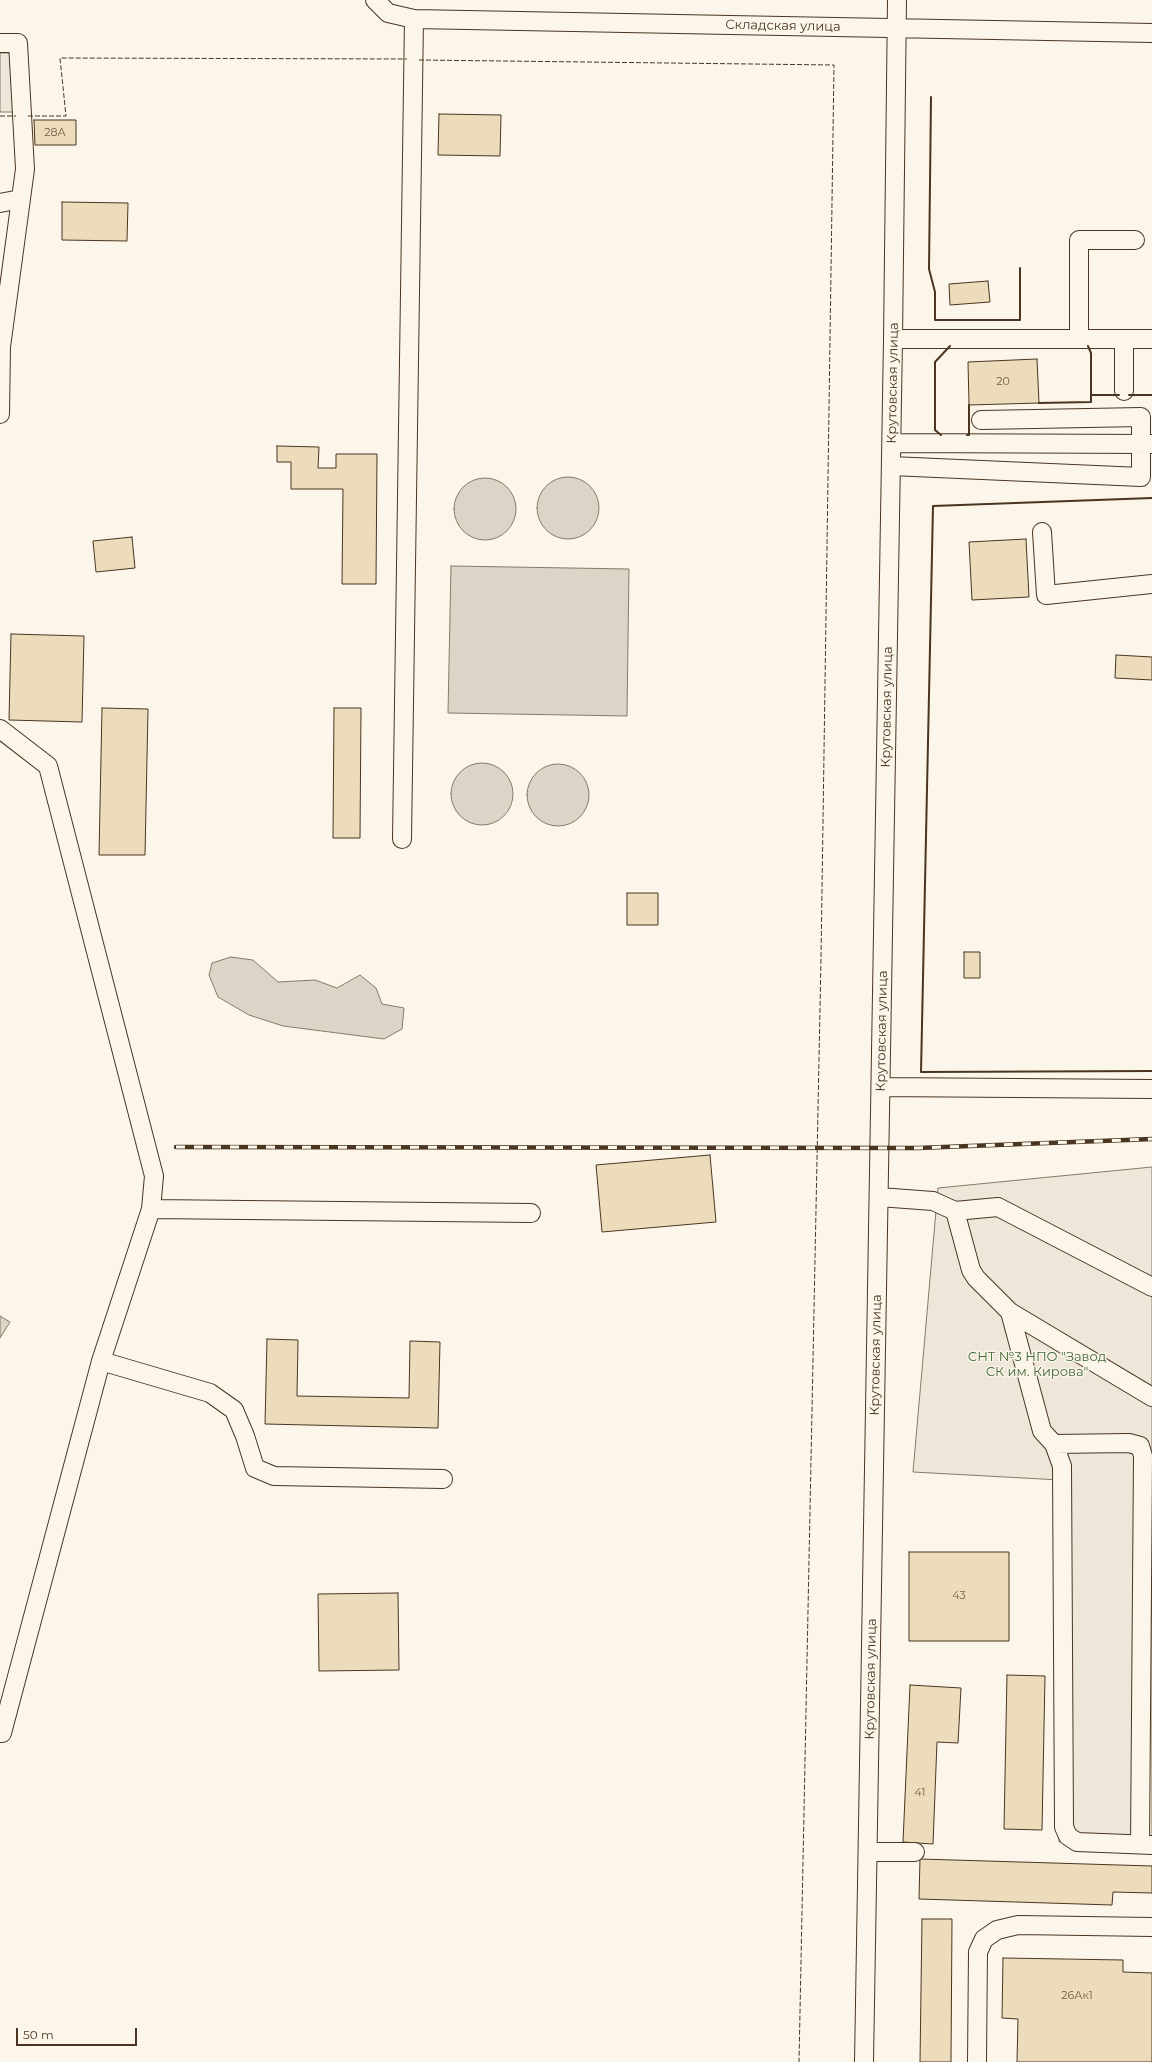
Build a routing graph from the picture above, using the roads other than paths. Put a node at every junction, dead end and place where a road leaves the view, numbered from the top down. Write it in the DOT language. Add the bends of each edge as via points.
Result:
graph roads {
  1 [pos="375,0"];
  2 [pos="897,0"];
  3 [pos="414,18"];
  4 [pos="897,28"];
  5 [pos="1152,33"];
  6 [pos="9,43"];
  7 [pos="21,199"];
  8 [pos="0,203"];
  9 [pos="1135,240"];
  10 [pos="893,339"];
  11 [pos="1078,339"];
  12 [pos="1124,339"];
  13 [pos="1152,339"];
  14 [pos="0,366"];
  15 [pos="1124,391"];
  16 [pos="0,414"];
  17 [pos="981,420"];
  18 [pos="892,443"];
  19 [pos="1147,444"];
  20 [pos="891,466"];
  21 [pos="1042,532"];
  22 [pos="1152,584"];
  23 [pos="0,729"];
  24 [pos="402,839"];
  25 [pos="881,1087"];
  26 [pos="1152,1090"];
  27 [pos="879,1197"];
  28 [pos="151,1209"];
  29 [pos="955,1211"];
  30 [pos="531,1213"];
  31 [pos="1152,1287"];
  32 [pos="1010,1312"];
  33 [pos="101,1361"];
  34 [pos="1152,1397"];
  35 [pos="1054,1444"];
  36 [pos="443,1479"];
  37 [pos="0,1733"];
  38 [pos="1146,1844"];
  39 [pos="868,1852"];
  40 [pos="915,1852"];
  41 [pos="1152,1927"];
  42 [pos="864,2062"];
  43 [pos="977,2062"];
  1 -- 3 [label="street, Складская улица" via="388,13"];
  2 -- 4 [label="street, Крутовская улица"];
  3 -- 4 [label="street, Складская улица"];
  3 -- 24 [label="street"];
  4 -- 5 [label="street, Складская улица"];
  4 -- 10 [label="street, Крутовская улица"];
  6 -- 7 [label="street" via="25,169"];
  7 -- 8 [label="street"];
  7 -- 14 [label="street"];
  9 -- 11 [label="street" via="1079,240"];
  10 -- 11 [label="street"];
  10 -- 18 [label="street, Крутовская улица"];
  11 -- 12 [label="street"];
  12 -- 13 [label="street"];
  12 -- 15 [label="street"];
  14 -- 16 [label="street"];
  17 -- 19 [label="street" via="1141,417"];
  18 -- 19 [label="street"];
  18 -- 20 [label="street, Крутовская улица"];
  19 -- 20 [label="street" via="1141,477"];
  20 -- 25 [label="street, Крутовская улица"];
  21 -- 22 [label="street" via="1046,595"];
  23 -- 28 [label="street" via="48,766 154,1176"];
  25 -- 26 [label="street"];
  25 -- 27 [label="street, Крутовская улица"];
  27 -- 29 [label="street" via="933,1201"];
  27 -- 39 [label="street, Крутовская улица"];
  28 -- 30 [label="street"];
  28 -- 33 [label="street"];
  29 -- 31 [label="street" via="998,1207"];
  29 -- 32 [label="street" via="971,1270"];
  32 -- 34 [label="street"];
  32 -- 35 [label="street" via="1042,1431"];
  33 -- 36 [label="street" via="210,1393 234,1410 255,1468 274,1476"];
  33 -- 37 [label="street"];
  35 -- 38 [label="street" via="1062,1466 1064,1827 1068,1836 1077,1842"];
  35 -- 38 [label="street" via="1129,1443 1140,1446 1143,1456"];
  39 -- 40 [label="street"];
  39 -- 42 [label="street, Крутовская улица"];
  41 -- 43 [label="street" via="1018,1925 997,1930 984,1939 978,1952"];
}
